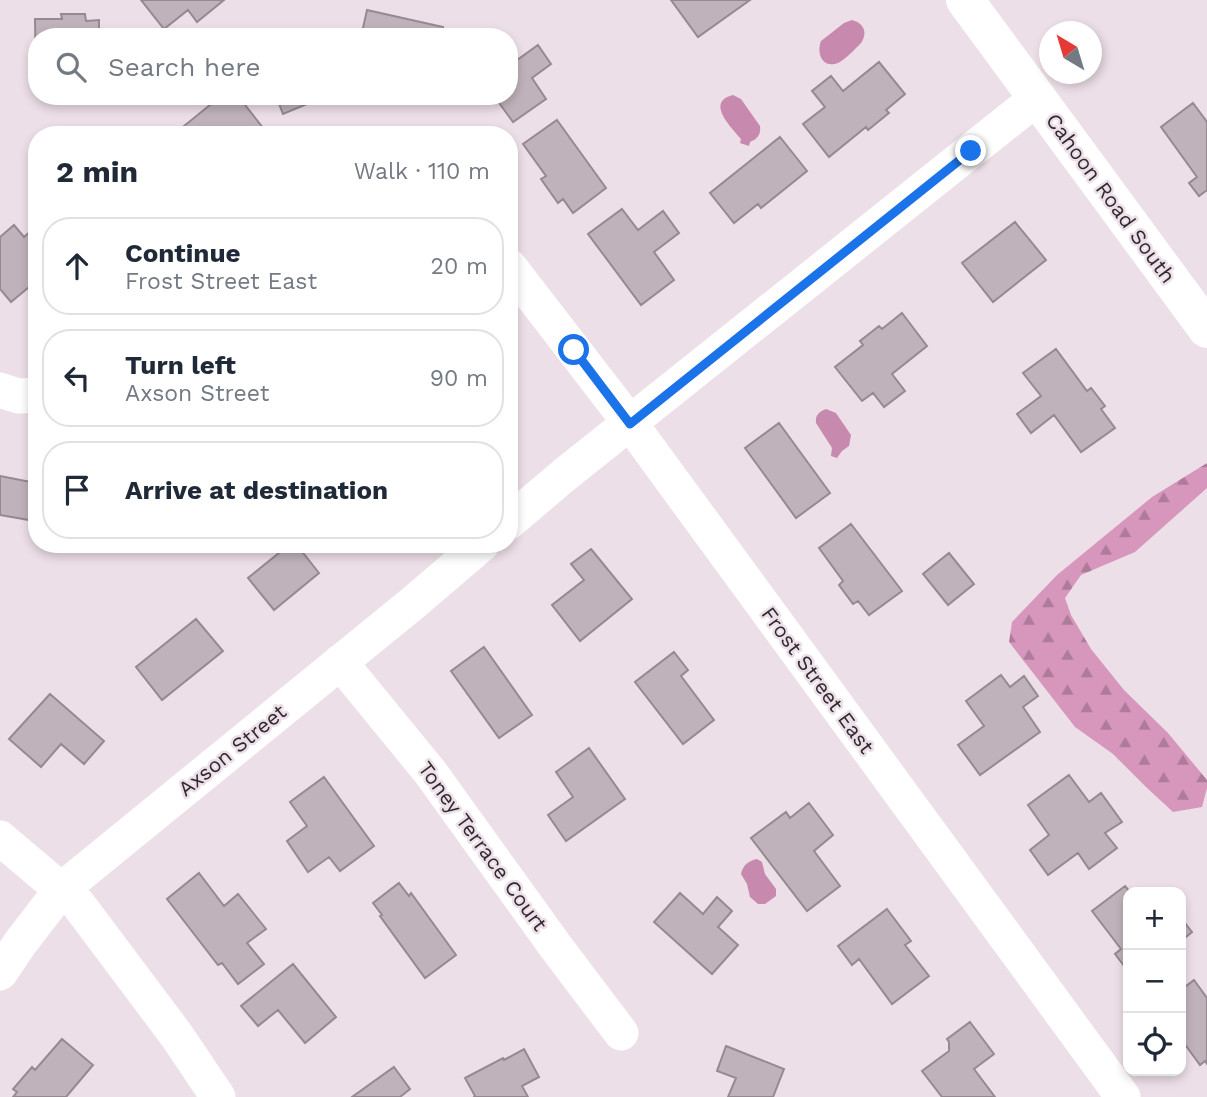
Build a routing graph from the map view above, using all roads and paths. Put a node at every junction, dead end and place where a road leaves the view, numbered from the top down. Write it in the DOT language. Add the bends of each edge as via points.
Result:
graph roads {
  1 [pos="965,0"];
  2 [pos="1037,98"];
  3 [pos="518,278"];
  4 [pos="1207,329"];
  5 [pos="0,390"];
  6 [pos="28,395"];
  7 [pos="630,424"];
  8 [pos="518,515"];
  9 [pos="471,553"];
  10 [pos="340,662"];
  11 [pos="0,838"];
  12 [pos="61,890"];
  13 [pos="0,974"];
  14 [pos="621,1033"];
  15 [pos="218,1097"];
  16 [pos="1124,1097"];
  1 -- 2 [label="main road, Cahoon Road South"];
  2 -- 4 [label="main road, Cahoon Road South"];
  2 -- 7 [label="street"];
  3 -- 7 [label="street, Frost Street East"];
  5 -- 6 [label="street"];
  7 -- 8 [label="street"];
  7 -- 16 [label="street, Frost Street East"];
  9 -- 10 [label="street, Axson Street"];
  10 -- 12 [label="street, Axson Street"];
  10 -- 14 [label="street, Toney Terrace Court" via="430,772"];
  11 -- 12 [label="street"];
  12 -- 13 [label="street, Axson Street"];
  12 -- 15 [label="street" via="78,904"];
}
